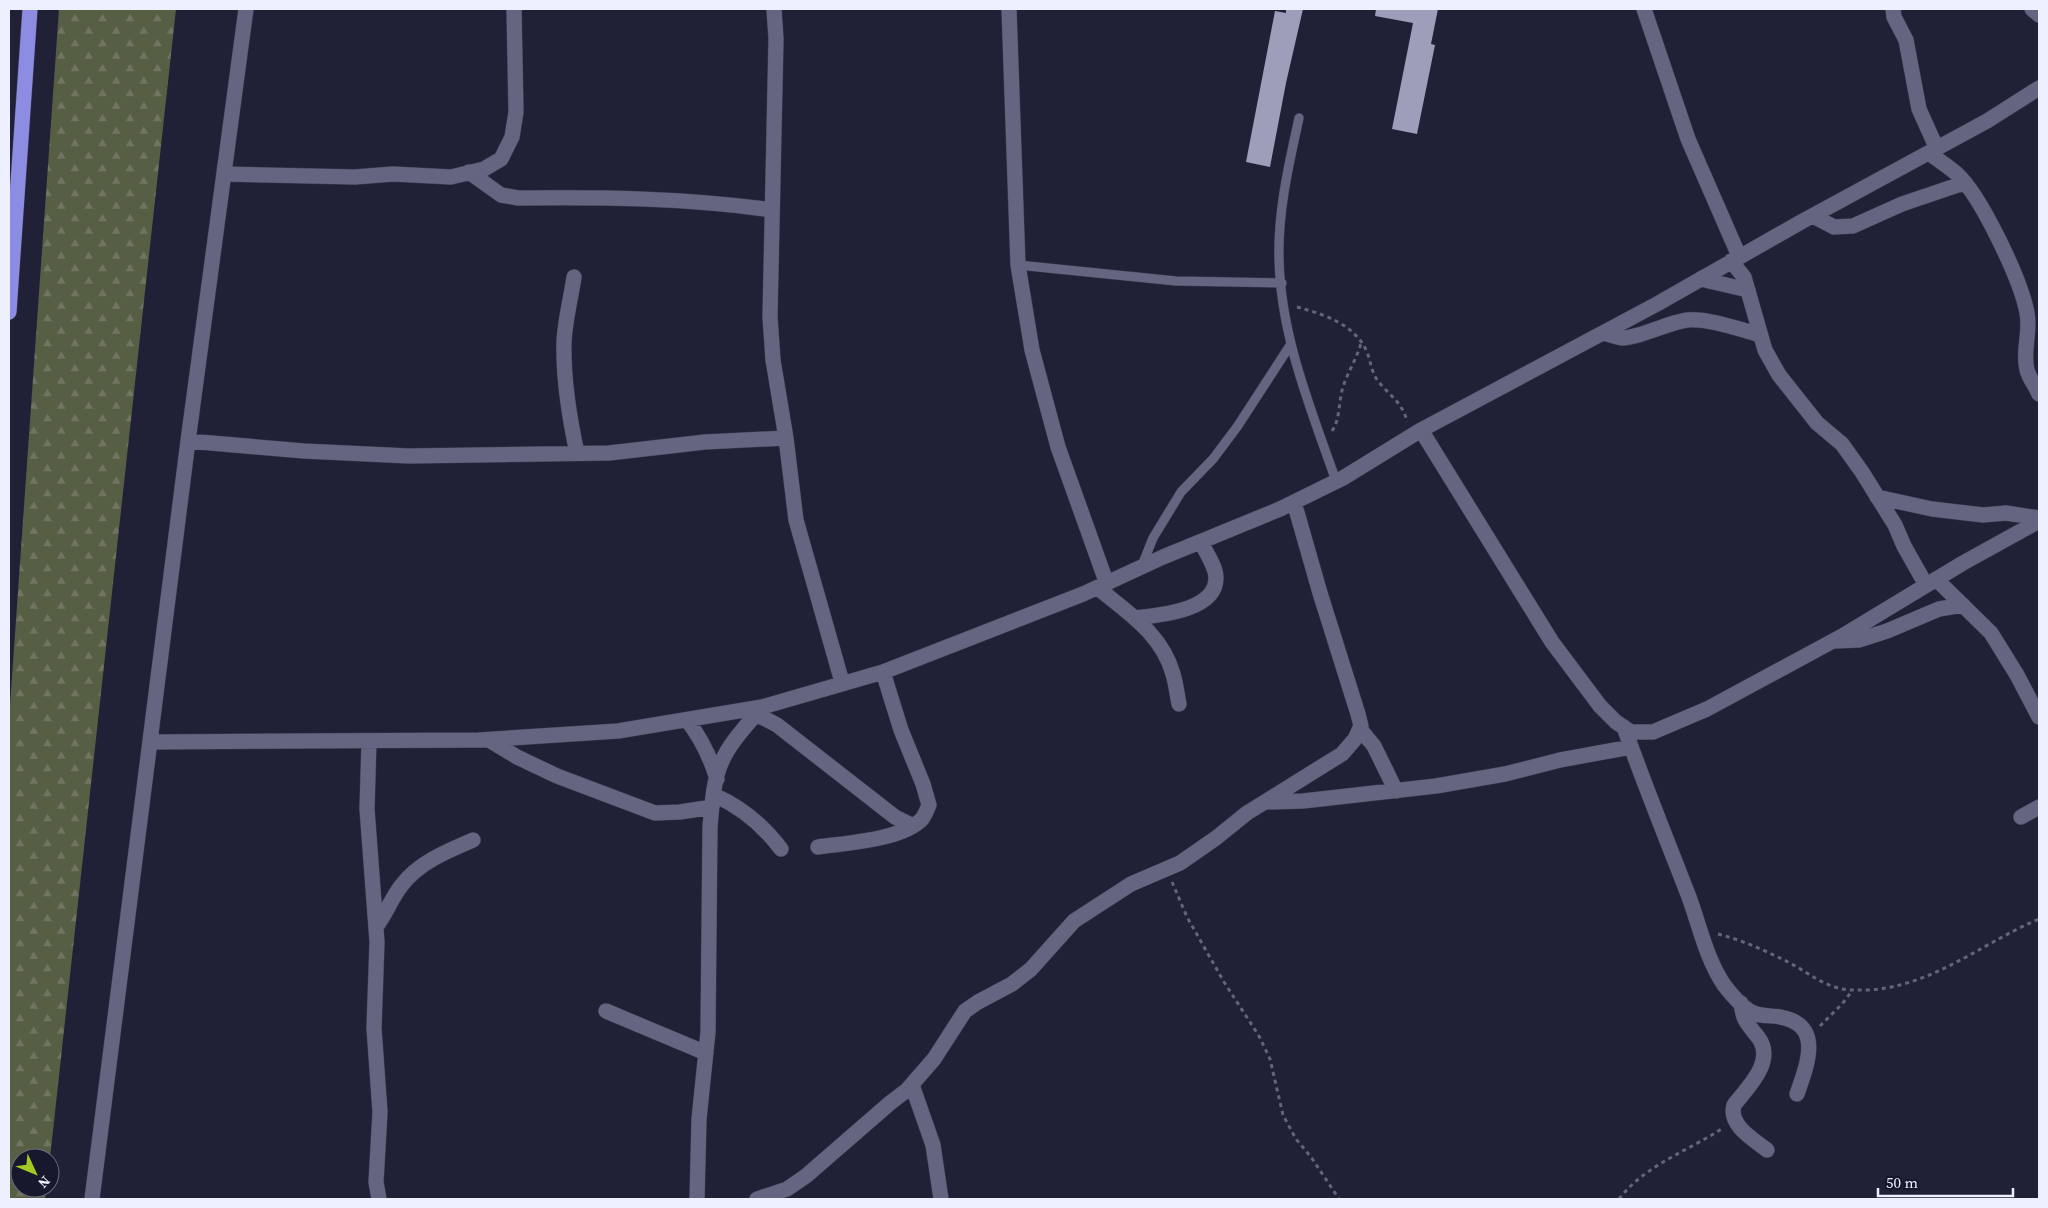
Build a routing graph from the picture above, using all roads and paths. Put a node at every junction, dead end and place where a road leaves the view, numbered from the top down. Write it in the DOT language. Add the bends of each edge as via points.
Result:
graph roads {
  1 [pos="30,9"];
  2 [pos="246,9"];
  3 [pos="514,9"];
  4 [pos="774,9"];
  5 [pos="1009,9"];
  6 [pos="1644,9"];
  7 [pos="1893,9"];
  8 [pos="2032,9"];
  9 [pos="2039,15"];
  10 [pos="2039,88"];
  11 [pos="1299,118"];
  12 [pos="1933,151"];
  13 [pos="469,172"];
  14 [pos="224,174"];
  15 [pos="1964,183"];
  16 [pos="772,210"];
  17 [pos="1813,216"];
  18 [pos="1735,259"];
  19 [pos="1018,265"];
  20 [pos="574,277"];
  21 [pos="1702,278"];
  22 [pos="1282,284"];
  23 [pos="1748,290"];
  24 [pos="1284,304"];
  25 [pos="9,312"];
  26 [pos="2033,318"];
  27 [pos="1604,333"];
  28 [pos="1760,335"];
  29 [pos="1361,342"];
  30 [pos="1291,344"];
  31 [pos="2039,394"];
  32 [pos="1415,433"];
  33 [pos="786,438"];
  34 [pos="188,441"];
  35 [pos="1322,442"];
  36 [pos="577,453"];
  37 [pos="1336,481"];
  38 [pos="1877,497"];
  39 [pos="1294,502"];
  40 [pos="2039,519"];
  41 [pos="1201,542"];
  42 [pos="1140,568"];
  43 [pos="1931,582"];
  44 [pos="1102,586"];
  45 [pos="1963,605"];
  46 [pos="1135,618"];
  47 [pos="1831,642"];
  48 [pos="882,672"];
  49 [pos="842,682"];
  50 [pos="1179,704"];
  51 [pos="759,710"];
  52 [pos="2039,717"];
  53 [pos="687,720"];
  54 [pos="1624,727"];
  55 [pos="1360,729"];
  56 [pos="489,740"];
  57 [pos="151,742"];
  58 [pos="369,742"];
  59 [pos="1631,747"];
  60 [pos="717,779"];
  61 [pos="1396,791"];
  62 [pos="713,801"];
  63 [pos="1266,802"];
  64 [pos="2039,807"];
  65 [pos="2020,817"];
  66 [pos="913,826"];
  67 [pos="473,840"];
  68 [pos="818,847"];
  69 [pos="782,849"];
  70 [pos="1168,868"];
  71 [pos="2039,920"];
  72 [pos="376,927"];
  73 [pos="1700,930"];
  74 [pos="1852,991"];
  75 [pos="1740,1003"];
  76 [pos="606,1011"];
  77 [pos="1808,1036"];
  78 [pos="706,1053"];
  79 [pos="912,1085"];
  80 [pos="1797,1094"];
  81 [pos="1734,1121"];
  82 [pos="1767,1150"];
  83 [pos="92,1199"];
  84 [pos="378,1199"];
  85 [pos="697,1199"];
  86 [pos="757,1199"];
  87 [pos="941,1199"];
  88 [pos="1339,1199"];
  89 [pos="1619,1199"];
  1 -- 25 [label="highway"];
  2 -- 14 [label="street"];
  3 -- 13 [label="street" via="516,112 512,138 501,159 484,169"];
  4 -- 16 [label="street"];
  5 -- 19 [label="street"];
  6 -- 18 [label="street" via="1688,139"];
  7 -- 12 [label="street" via="1906,40 1919,109"];
  8 -- 9 [label="street"];
  10 -- 12 [label="street"];
  11 -- 22 [label="lane" via="1282,196 1279,258"];
  12 -- 15 [label="street"];
  12 -- 17 [label="street"];
  13 -- 14 [label="street" via="451,177"];
  13 -- 16 [label="street" via="501,195 518,198 650,198"];
  14 -- 34 [label="street"];
  15 -- 17 [label="street" via="1902,204 1853,226 1834,227"];
  15 -- 26 [label="street" via="1996,234"];
  16 -- 33 [label="street" via="773,360"];
  17 -- 18 [label="street"];
  18 -- 21 [label="street"];
  18 -- 23 [label="street"];
  19 -- 22 [label="lane" via="1176,281"];
  19 -- 44 [label="street" via="1032,350 1058,447"];
  20 -- 36 [label="street" via="564,340 564,374 567,408"];
  21 -- 23 [label="street"];
  21 -- 27 [label="street"];
  22 -- 24 [label="lane"];
  23 -- 28 [label="street"];
  24 -- 29 [label="path" via="1321,314 1345,326"];
  24 -- 30 [label="lane"];
  26 -- 31 [label="street" via="2028,333 2027,371"];
  27 -- 28 [label="street" via="1621,338 1634,336 1688,320"];
  27 -- 32 [label="street"];
  28 -- 38 [label="street" via="1779,375 1817,423 1842,444"];
  29 -- 32 [label="path" via="1373,374 1395,399"];
  29 -- 35 [label="path" via="1344,385 1336,425"];
  30 -- 35 [label="lane"];
  30 -- 42 [label="lane" via="1237,427 1175,500"];
  32 -- 37 [label="street"];
  32 -- 54 [label="street" via="1552,642 1600,706"];
  33 -- 36 [label="street"];
  33 -- 49 [label="street" via="796,520"];
  34 -- 36 [label="street" via="409,456"];
  34 -- 57 [label="street"];
  35 -- 37 [label="lane"];
  37 -- 39 [label="street"];
  38 -- 40 [label="street" via="1948,511 1983,515 2006,513"];
  38 -- 43 [label="street" via="1896,525 1904,546"];
  39 -- 41 [label="street"];
  39 -- 55 [label="street"];
  40 -- 43 [label="street"];
  41 -- 42 [label="street"];
  41 -- 46 [label="street" via="1215,569 1212,592 1194,606"];
  42 -- 44 [label="street"];
  43 -- 45 [label="street"];
  43 -- 47 [label="street"];
  44 -- 46 [label="street"];
  44 -- 48 [label="street"];
  45 -- 47 [label="street" via="1939,608 1859,640"];
  45 -- 52 [label="street" via="1991,633"];
  46 -- 50 [label="street" via="1163,650 1173,673"];
  47 -- 54 [label="street" via="1707,709 1653,732 1631,732"];
  48 -- 49 [label="street"];
  48 -- 66 [label="street" via="927,795 929,805 926,812"];
  49 -- 51 [label="street"];
  51 -- 53 [label="street"];
  51 -- 60 [label="street" via="722,761"];
  51 -- 66 [label="street" via="887,812"];
  53 -- 56 [label="street" via="618,731"];
  53 -- 60 [label="street" via="703,742"];
  54 -- 59 [label="street"];
  55 -- 61 [label="street" via="1374,746"];
  55 -- 63 [label="street" via="1342,754"];
  56 -- 58 [label="street"];
  56 -- 62 [label="street" via="557,776 655,812 680,812"];
  57 -- 58 [label="street"];
  57 -- 83 [label="street"];
  58 -- 72 [label="street" via="367,809"];
  59 -- 61 [label="street" via="1505,774"];
  59 -- 73 [label="street"];
  60 -- 62 [label="street"];
  61 -- 63 [label="street"];
  62 -- 69 [label="street" via="730,802 758,822"];
  62 -- 78 [label="street"];
  63 -- 70 [label="street" via="1180,864"];
  64 -- 65 [label="street"];
  66 -- 68 [label="street" via="877,839"];
  67 -- 72 [label="street" via="415,871 401,885"];
  70 -- 79 [label="street" via="1131,884 1074,921 1031,969 965,1011 934,1059"];
  70 -- 88 [label="path" via="1187,917 1270,1059 1283,1115"];
  71 -- 74 [label="path" via="1936,973 1902,985"];
  72 -- 84 [label="street" via="374,1028 380,1112"];
  73 -- 74 [label="path" via="1752,946 1789,962 1824,983"];
  73 -- 75 [label="street" via="1706,950 1724,984"];
  74 -- 77 [label="path"];
  75 -- 77 [label="street" via="1755,1014 1782,1017 1800,1025"];
  75 -- 81 [label="street" via="1742,1017 1759,1038 1764,1051 1760,1073 1734,1105"];
  76 -- 78 [label="street"];
  77 -- 80 [label="street" via="1810,1048"];
  78 -- 85 [label="street" via="699,1119"];
  79 -- 86 [label="street" via="787,1190"];
  79 -- 87 [label="street" via="932,1145"];
  81 -- 82 [label="street"];
  81 -- 89 [label="path" via="1646,1172"];
}
